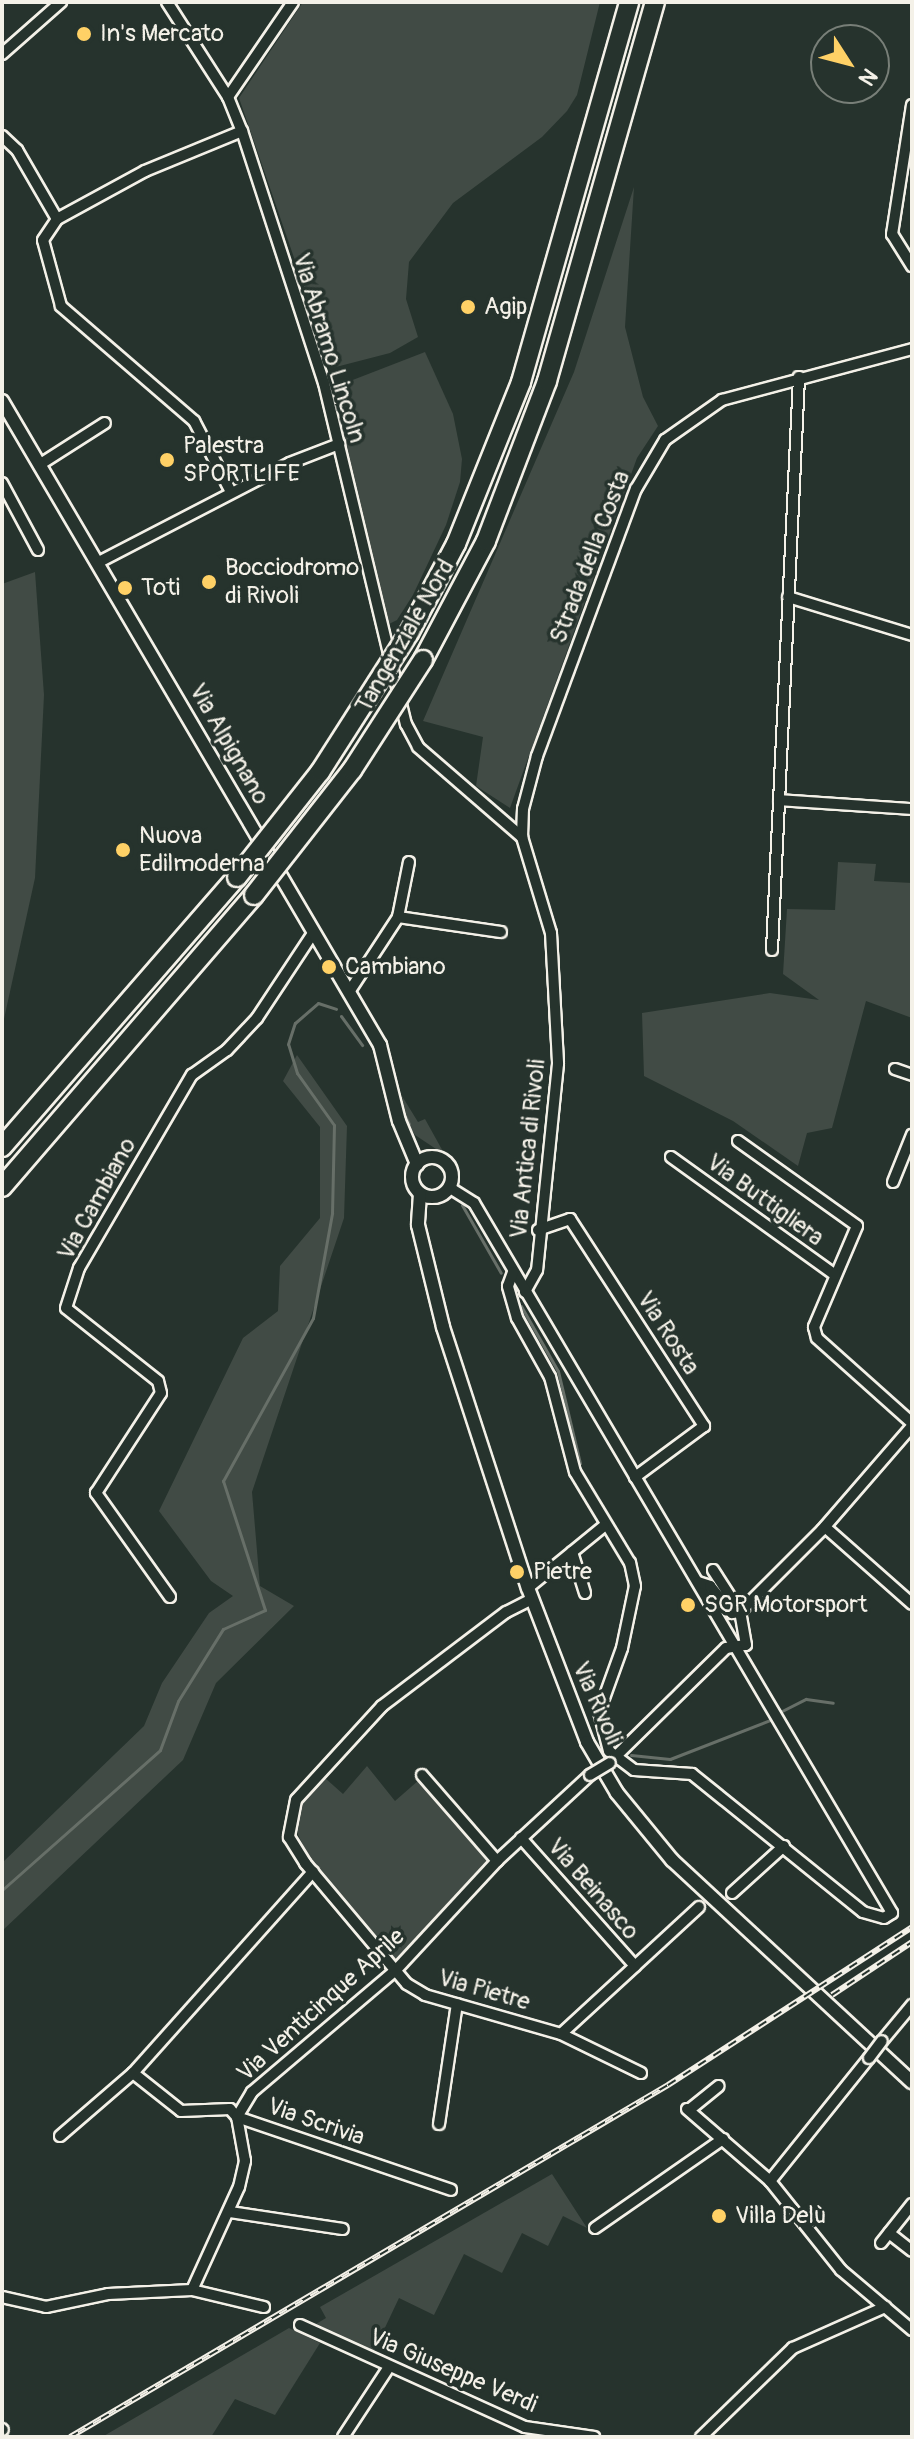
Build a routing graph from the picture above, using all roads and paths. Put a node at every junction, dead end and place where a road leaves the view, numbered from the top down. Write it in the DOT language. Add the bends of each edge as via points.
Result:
graph roads {
  1 [pos="61,2"];
  2 [pos="167,2"];
  3 [pos="293,2"];
  4 [pos="629,2"];
  5 [pos="655,2"];
  6 [pos="2,54"];
  7 [pos="228,97"];
  8 [pos="912,105"];
  9 [pos="242,131"];
  10 [pos="2,136"];
  11 [pos="57,219"];
  12 [pos="912,266"];
  13 [pos="912,349"];
  14 [pos="799,377"];
  15 [pos="2,401"];
  16 [pos="105,423"];
  17 [pos="339,444"];
  18 [pos="39,465"];
  19 [pos="2,483"];
  20 [pos="231,492"];
  21 [pos="38,550"];
  22 [pos="97,563"];
  23 [pos="788,597"];
  24 [pos="912,635"];
  25 [pos="779,800"];
  26 [pos="912,809"];
  27 [pos="522,837"];
  28 [pos="409,862"];
  29 [pos="398,917"];
  30 [pos="314,932"];
  31 [pos="501,932"];
  32 [pos="772,950"];
  33 [pos="349,992"];
  34 [pos="380,1045"];
  35 [pos="895,1069"];
  36 [pos="912,1075"];
  37 [pos="912,1135"];
  38 [pos="738,1141"];
  39 [pos="2,1147"];
  40 [pos="671,1157"];
  41 [pos="423,1160"];
  42 [pos="893,1182"];
  43 [pos="2,1187"];
  44 [pos="445,1192"];
  45 [pos="420,1194"];
  46 [pos="538,1230"];
  47 [pos="422,1233"];
  48 [pos="513,1272"];
  49 [pos="835,1275"];
  50 [pos="525,1292"];
  51 [pos="912,1424"];
  52 [pos="635,1477"];
  53 [pos="604,1526"];
  54 [pos="825,1527"];
  55 [pos="572,1552"];
  56 [pos="713,1570"];
  57 [pos="698,1582"];
  58 [pos="530,1593"];
  59 [pos="585,1593"];
  60 [pos="170,1597"];
  61 [pos="912,1604"];
  62 [pos="740,1612"];
  63 [pos="735,1646"];
  64 [pos="612,1760"];
  65 [pos="422,1775"];
  66 [pos="521,1838"];
  67 [pos="784,1846"];
  68 [pos="497,1861"];
  69 [pos="313,1872"];
  70 [pos="732,1893"];
  71 [pos="699,1907"];
  72 [pos="635,1966"];
  73 [pos="396,1970"];
  74 [pos="457,2004"];
  75 [pos="912,2005"];
  76 [pos="561,2034"];
  77 [pos="133,2073"];
  78 [pos="641,2073"];
  79 [pos="912,2082"];
  80 [pos="719,2086"];
  81 [pos="237,2117"];
  82 [pos="439,2124"];
  83 [pos="60,2136"];
  84 [pos="723,2139"];
  85 [pos="770,2181"];
  86 [pos="451,2190"];
  87 [pos="912,2204"];
  88 [pos="230,2212"];
  89 [pos="595,2228"];
  90 [pos="343,2229"];
  91 [pos="889,2233"];
  92 [pos="881,2243"];
  93 [pos="912,2251"];
  94 [pos="192,2290"];
  95 [pos="2,2297"];
  96 [pos="264,2307"];
  97 [pos="885,2307"];
  98 [pos="300,2325"];
  99 [pos="912,2330"];
  100 [pos="389,2367"];
  101 [pos="573,2436"];
  102 [pos="343,2437"];
  103 [pos="594,2437"];
  104 [pos="701,2437"];
  1 -- 6 [label="street"];
  2 -- 7 [label="street, Via Abramo Lincoln"];
  3 -- 7 [label="street"];
  4 -- 39 [label="highway, Tangenziale Nord, bridge" via="521,382 461,532 409,633 336,749 237,877"];
  5 -- 43 [label="highway, Tangenziale Nord, bridge" via="575,294 526,441 486,541 423,660 352,770 254,895"];
  7 -- 9 [label="street, Via Abramo Lincoln"];
  8 -- 12 [label="street" via="892,234"];
  9 -- 11 [label="street" via="162,163"];
  9 -- 17 [label="street, Via Abramo Lincoln"];
  10 -- 11 [label="street" via="17,150"];
  11 -- 20 [label="street" via="43,240 58,302 194,421"];
  13 -- 14 [label="street, Strada della Costa"];
  14 -- 23 [label="street"];
  14 -- 27 [label="street, Strada della Costa" via="703,411 665,440 650,460 537,756 523,809"];
  15 -- 18 [label="street, Via Alpignano"];
  16 -- 18 [label="street"];
  17 -- 20 [label="street"];
  17 -- 27 [label="street, Via Abramo Lincoln" via="406,724 434,763"];
  18 -- 22 [label="street, Via Alpignano"];
  19 -- 21 [label="street"];
  20 -- 22 [label="street"];
  22 -- 30 [label="street, Via Alpignano"];
  23 -- 24 [label="street"];
  23 -- 25 [label="street"];
  25 -- 26 [label="street"];
  25 -- 32 [label="street"];
  27 -- 46 [label="street, Via Antica di Rivoli" via="551,933 558,1064"];
  28 -- 29 [label="street"];
  29 -- 31 [label="street"];
  29 -- 33 [label="street"];
  30 -- 33 [label="street, Via Alpignano"];
  30 -- 60 [label="street, Via Cambiano" via="257,1018 227,1050 192,1075 79,1268 66,1308 158,1381 161,1393 96,1493"];
  33 -- 34 [label="street, Via Alpignano"];
  34 -- 41 [label="street, Via Rivoli" via="405,1133"];
  35 -- 36 [label="street"];
  37 -- 42 [label="street"];
  38 -- 49 [label="street, Via Buttigliera" via="857,1226"];
  40 -- 49 [label="street, Via Buttigliera"];
  41 -- 44 [label="street, Via Rivoli" via="447,1163 453,1175"];
  41 -- 45 [label="street, Via Rivoli" via="412,1183"];
  44 -- 45 [label="street"];
  44 -- 47 [label="street" via="427,1211"];
  44 -- 48 [label="street, Via Rivoli" via="474,1203"];
  45 -- 47 [label="street, Via Rivoli"];
  46 -- 50 [label="street, Via Antica di Rivoli" via="537,1270"];
  46 -- 52 [label="street, Via Rosta" via="570,1219 704,1426"];
  47 -- 58 [label="street, Via Rivoli" via="447,1339"];
  48 -- 50 [label="street, Via Rivoli"];
  48 -- 53 [label="street, Via Antica di Rivoli" via="508,1286 517,1318 550,1377 575,1472"];
  49 -- 51 [label="street, Via Buttigliera" via="814,1327 817,1338"];
  50 -- 52 [label="street, Via Rivoli"];
  51 -- 54 [label="street"];
  52 -- 57 [label="street, Via Rivoli"];
  53 -- 55 [label="street"];
  53 -- 64 [label="street, Via Antica di Rivoli" via="630,1563 635,1586 622,1648 599,1712"];
  54 -- 61 [label="street"];
  54 -- 62 [label="street"];
  55 -- 58 [label="street"];
  55 -- 59 [label="street"];
  56 -- 62 [label="street"];
  57 -- 62 [label="street, Via Rivoli" via="710,1586 732,1613"];
  57 -- 63 [label="street, Via Rivoli"];
  58 -- 69 [label="street, Via Pietre" via="397,1693 296,1800 289,1837"];
  58 -- 79 [label="street, Via Rivoli" via="579,1727 652,1840"];
  62 -- 63 [label="street" via="747,1641"];
  63 -- 64 [label="street, Via Venticinque Aprile" via="726,1648"];
  63 -- 67 [label="street, Via Rivoli" via="892,1913 876,1918"];
  64 -- 66 [label="street, Via Venticinque Aprile, bridge"];
  64 -- 67 [label="street" via="646,1773 692,1774"];
  65 -- 68 [label="street"];
  66 -- 68 [label="street, Via Venticinque Aprile"];
  66 -- 72 [label="street, Via Beinasco"];
  67 -- 70 [label="street"];
  68 -- 73 [label="street, Via Venticinque Aprile"];
  69 -- 73 [label="street, Via Pietre"];
  69 -- 77 [label="street"];
  71 -- 72 [label="street, Via Beinasco"];
  72 -- 76 [label="street, Via Beinasco"];
  73 -- 74 [label="street, Via Pietre" via="425,1995"];
  73 -- 81 [label="street, Via Venticinque Aprile" via="274,2070"];
  74 -- 76 [label="street, Via Pietre"];
  74 -- 82 [label="street"];
  75 -- 85 [label="street, bridge"];
  76 -- 78 [label="street, Via Pietre"];
  77 -- 81 [label="street, Via Scrivia" via="181,2111 219,2105"];
  77 -- 83 [label="street"];
  80 -- 84 [label="street" via="688,2110"];
  81 -- 86 [label="street, Via Scrivia"];
  81 -- 88 [label="street, Via Venticinque Aprile" via="245,2161"];
  84 -- 85 [label="street"];
  84 -- 89 [label="street"];
  85 -- 97 [label="street" via="841,2270"];
  87 -- 91 [label="street"];
  88 -- 90 [label="street"];
  88 -- 94 [label="street, Via Venticinque Aprile"];
  91 -- 92 [label="street"];
  91 -- 93 [label="street"];
  94 -- 95 [label="street" via="108,2294 46,2307"];
  94 -- 96 [label="street"];
  97 -- 99 [label="street"];
  97 -- 104 [label="street" via="786,2354"];
  98 -- 100 [label="street, Via Giuseppe Verdi"];
  100 -- 101 [label="street, Via Giuseppe Verdi" via="525,2427"];
  100 -- 102 [label="street"];
  101 -- 103 [label="street, Via Giuseppe Verdi"];
}
